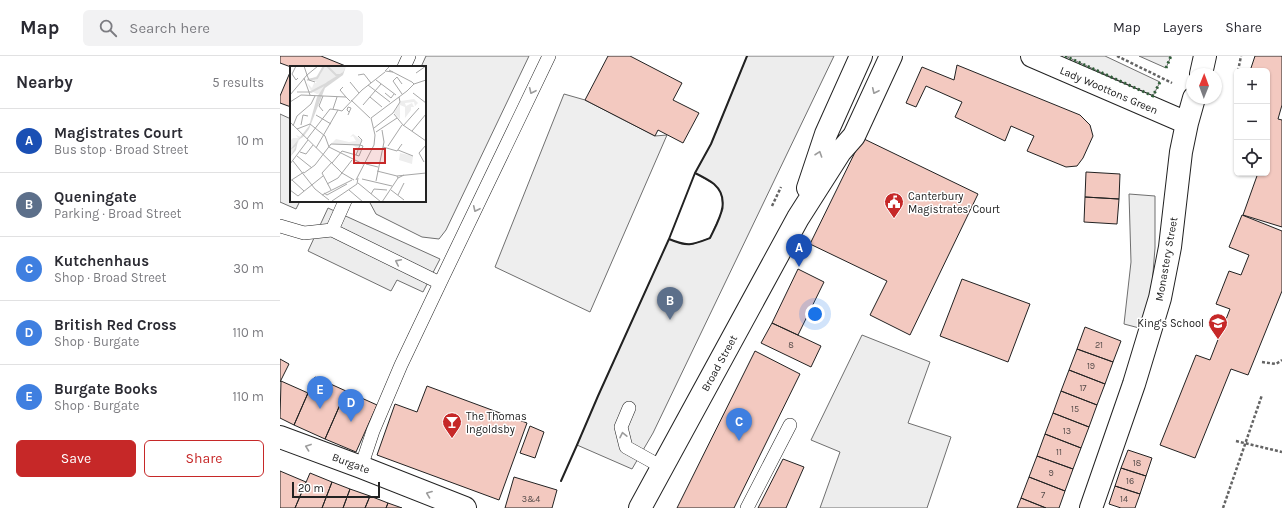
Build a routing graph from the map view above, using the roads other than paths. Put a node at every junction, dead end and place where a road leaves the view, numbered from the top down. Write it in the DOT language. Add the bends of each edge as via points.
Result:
graph roads {
  1 [pos="409,56"];
  2 [pos="549,56"];
  3 [pos="861,56"];
  4 [pos="891,56"];
  5 [pos="1032,56"];
  6 [pos="1205,56"];
  7 [pos="404,66"];
  8 [pos="1202,68"];
  9 [pos="1192,104"];
  10 [pos="1187,123"];
  11 [pos="344,202"];
  12 [pos="798,218"];
  13 [pos="280,226"];
  14 [pos="332,230"];
  15 [pos="440,283"];
  16 [pos="629,408"];
  17 [pos="790,424"];
  18 [pos="280,437"];
  19 [pos="361,467"];
  20 [pos="662,467"];
  21 [pos="465,508"];
  22 [pos="640,508"];
  23 [pos="747,508"];
  24 [pos="1091,508"];
  1 -- 7 [label="lane"];
  2 -- 15 [label="lane, one-way"];
  12 -- 3 [label="main road, Broad Street, one-way" via="826,134"];
  4 -- 12 [label="main road, Broad Street, one-way" via="854,136 840,152"];
  5 -- 10 [label="main road, Lady Woottons Green"];
  6 -- 8 [label="main road"];
  9 -- 10 [label="main road, Monastery Street"];
  10 -- 24 [label="main road, Monastery Street" via="1181,152 1170,247 1160,298 1134,384"];
  11 -- 14 [label="lane"];
  12 -- 20 [label="main road, Broad Street"];
  13 -- 14 [label="lane" via="304,233"];
  15 -- 14 [label="lane, one-way"];
  15 -- 19 [label="lane" via="401,365"];
  20 -- 16 [label="lane, one-way" via="626,447 622,426"];
  17 -- 23 [label="lane"];
  19 -- 18 [label="main road, Burgate, one-way"];
  21 -- 19 [label="main road, Burgate, one-way"];
  20 -- 22 [label="main road, Broad Street"];
}
